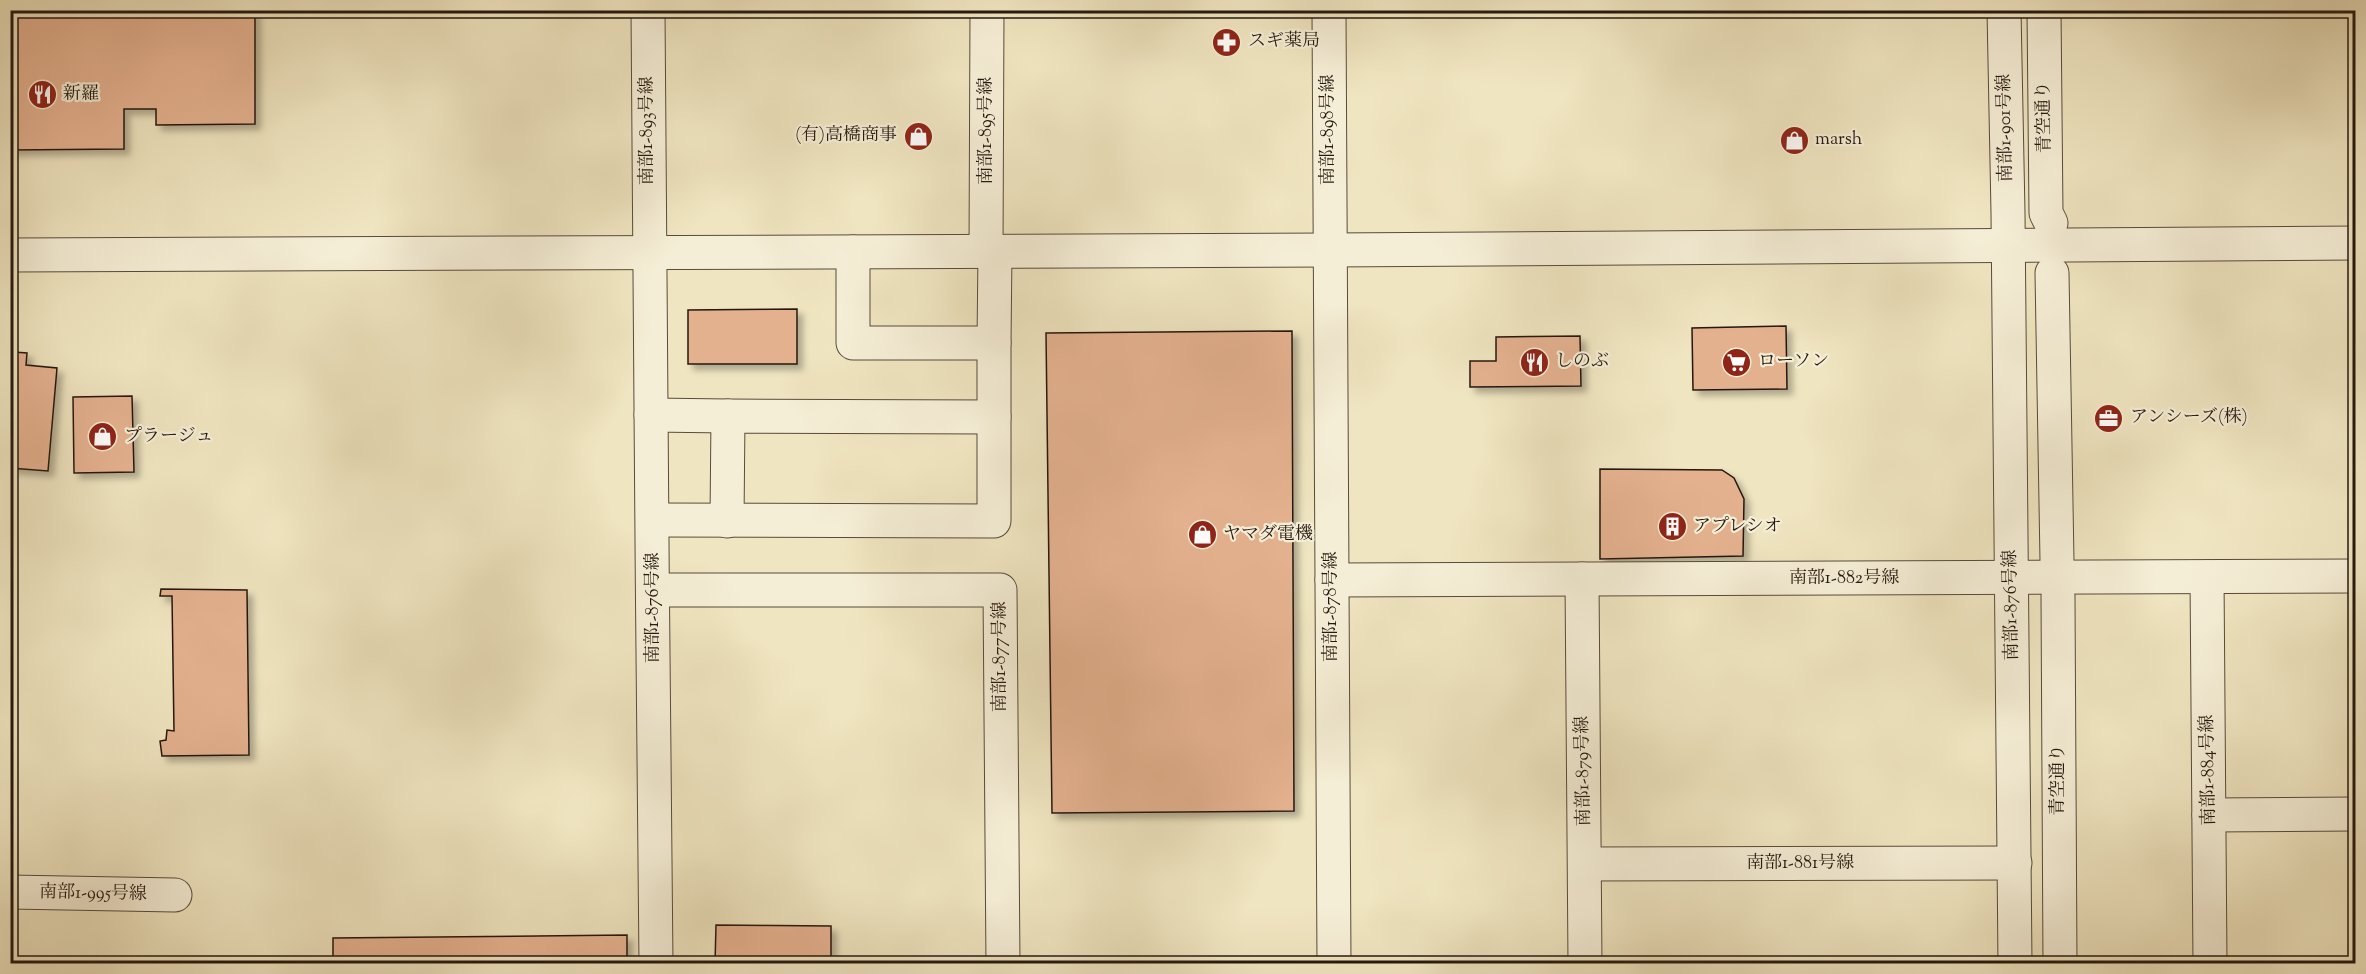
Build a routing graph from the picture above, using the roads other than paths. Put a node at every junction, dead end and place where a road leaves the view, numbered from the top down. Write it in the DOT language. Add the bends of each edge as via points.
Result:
graph roads {
  1 [pos="648,10"];
  2 [pos="987,10"];
  3 [pos="1329,10"];
  4 [pos="2004,10"];
  5 [pos="2044,10"];
  6 [pos="2051,223"];
  7 [pos="2355,243"];
  8 [pos="2009,246"];
  9 [pos="1330,250"];
  10 [pos="991,251"];
  11 [pos="648,252"];
  12 [pos="853,252"];
  13 [pos="10,255"];
  14 [pos="2052,273"];
  15 [pos="994,343"];
  16 [pos="651,415"];
  17 [pos="728,416"];
  18 [pos="994,417"];
  19 [pos="653,520"];
  20 [pos="727,521"];
  21 [pos="2057,561"];
  22 [pos="2355,576"];
  23 [pos="2207,577"];
  24 [pos="1582,579"];
  25 [pos="2012,579"];
  26 [pos="1332,580"];
  27 [pos="654,590"];
  28 [pos="2058,596"];
  29 [pos="2355,814"];
  30 [pos="2209,815"];
  31 [pos="2014,863"];
  32 [pos="1585,864"];
  33 [pos="10,892"];
  34 [pos="175,896"];
  35 [pos="656,963"];
  36 [pos="1003,963"];
  37 [pos="1334,963"];
  38 [pos="1585,963"];
  39 [pos="2015,963"];
  40 [pos="2060,963"];
  41 [pos="2210,963"];
  1 -- 11 [label="street, 南部1-893号線"];
  2 -- 10 [label="street, 南部1-895号線"];
  3 -- 9 [label="street, 南部1-898号線"];
  4 -- 8 [label="street, 南部1-901号線"];
  5 -- 6 [label="street, 青空通り" via="2046,213"];
  7 -- 8 [label="street"];
  8 -- 9 [label="street"];
  8 -- 25 [label="street, 南部1-876号線"];
  9 -- 10 [label="street"];
  9 -- 26 [label="street, 南部1-878号線"];
  10 -- 12 [label="street"];
  10 -- 15 [label="street, 南部1-895号線"];
  11 -- 12 [label="street"];
  11 -- 13 [label="street"];
  11 -- 16 [label="street, 南部1-876号線"];
  12 -- 15 [label="street" via="853,343"];
  14 -- 21 [label="street"];
  15 -- 18 [label="street, 南部1-895号線"];
  16 -- 17 [label="street"];
  16 -- 19 [label="street, 南部1-876号線"];
  17 -- 18 [label="street"];
  17 -- 20 [label="street"];
  18 -- 20 [label="street, 南部1-895号線" via="994,522"];
  19 -- 20 [label="street"];
  19 -- 27 [label="street, 南部1-876号線"];
  22 -- 23 [label="street, 南部1-882号線"];
  23 -- 25 [label="street, 南部1-882号線"];
  23 -- 30 [label="street, 南部1-884号線"];
  24 -- 25 [label="street, 南部1-882号線"];
  24 -- 26 [label="street, 南部1-882号線"];
  24 -- 32 [label="street, 南部1-879号線"];
  25 -- 31 [label="street, 南部1-876号線"];
  26 -- 37 [label="street, 南部1-878号線"];
  27 -- 35 [label="street, 南部1-876号線"];
  27 -- 36 [label="street, 南部1-877号線" via="1000,590"];
  28 -- 40 [label="street, 青空通り"];
  29 -- 30 [label="street"];
  30 -- 41 [label="street, 南部1-884号線"];
  31 -- 32 [label="street, 南部1-881号線"];
  31 -- 39 [label="street, 南部1-876号線"];
  32 -- 38 [label="street, 南部1-879号線"];
  33 -- 34 [label="street, 南部1-995号線"];
}
